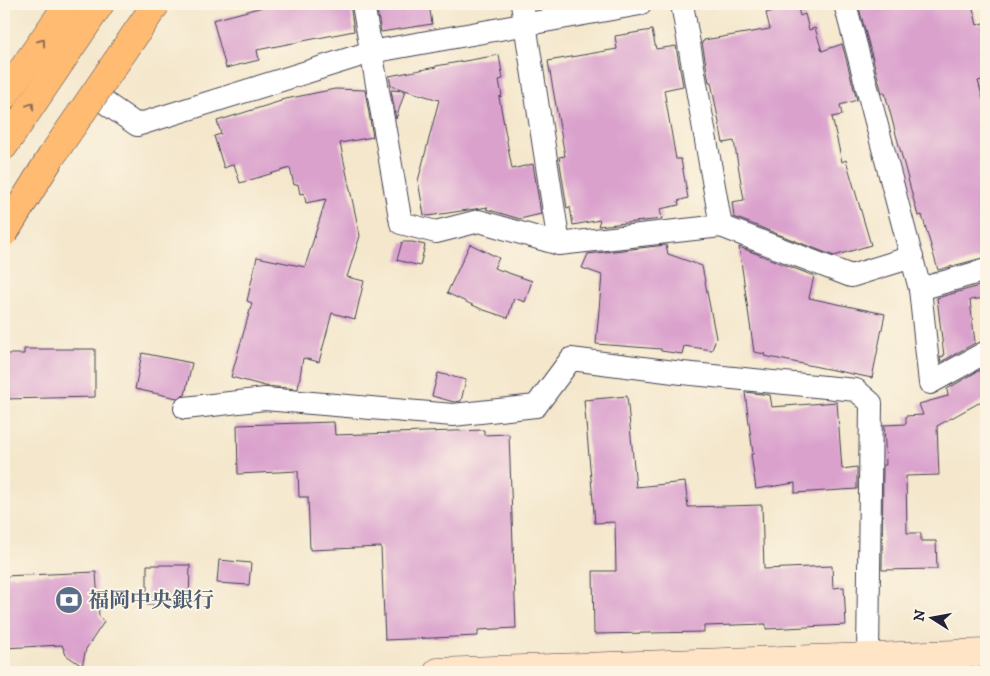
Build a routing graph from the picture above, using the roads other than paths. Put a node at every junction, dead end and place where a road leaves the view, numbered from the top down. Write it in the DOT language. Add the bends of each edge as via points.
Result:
graph roads {
  1 [pos="68,4"];
  2 [pos="100,4"];
  3 [pos="157,4"];
  4 [pos="363,4"];
  5 [pos="640,4"];
  6 [pos="682,4"];
  7 [pos="845,4"];
  8 [pos="524,14"];
  9 [pos="371,52"];
  10 [pos="94,95"];
  11 [pos="4,96"];
  12 [pos="4,146"];
  13 [pos="9,216"];
  14 [pos="721,226"];
  15 [pos="4,239"];
  16 [pos="559,244"];
  17 [pos="912,257"];
  18 [pos="986,270"];
  19 [pos="920,288"];
  20 [pos="986,352"];
  21 [pos="185,408"];
  22 [pos="986,653"];
  23 [pos="868,664"];
  24 [pos="438,672"];
  11 -- 1 [label="highway, one-way"];
  12 -- 2 [label="highway, one-way"];
  3 -- 10 [label="highway"];
  3 -- 13 [label="highway, bridge"];
  4 -- 9 [label="street"];
  5 -- 8 [label="street"];
  6 -- 14 [label="street"];
  7 -- 17 [label="street"];
  8 -- 9 [label="street"];
  8 -- 16 [label="street"];
  9 -- 10 [label="street" via="137,126"];
  9 -- 16 [label="street" via="401,223 436,232 479,221"];
  10 -- 13 [label="highway"];
  13 -- 15 [label="highway"];
  14 -- 16 [label="street"];
  14 -- 17 [label="street" via="852,276"];
  17 -- 19 [label="street"];
  18 -- 19 [label="street"];
  19 -- 20 [label="street" via="930,383"];
  21 -- 23 [label="street" via="265,399 453,415 536,406 571,360 856,390 871,403"];
  22 -- 23 [label="main road"];
  23 -- 24 [label="main road"];
}
